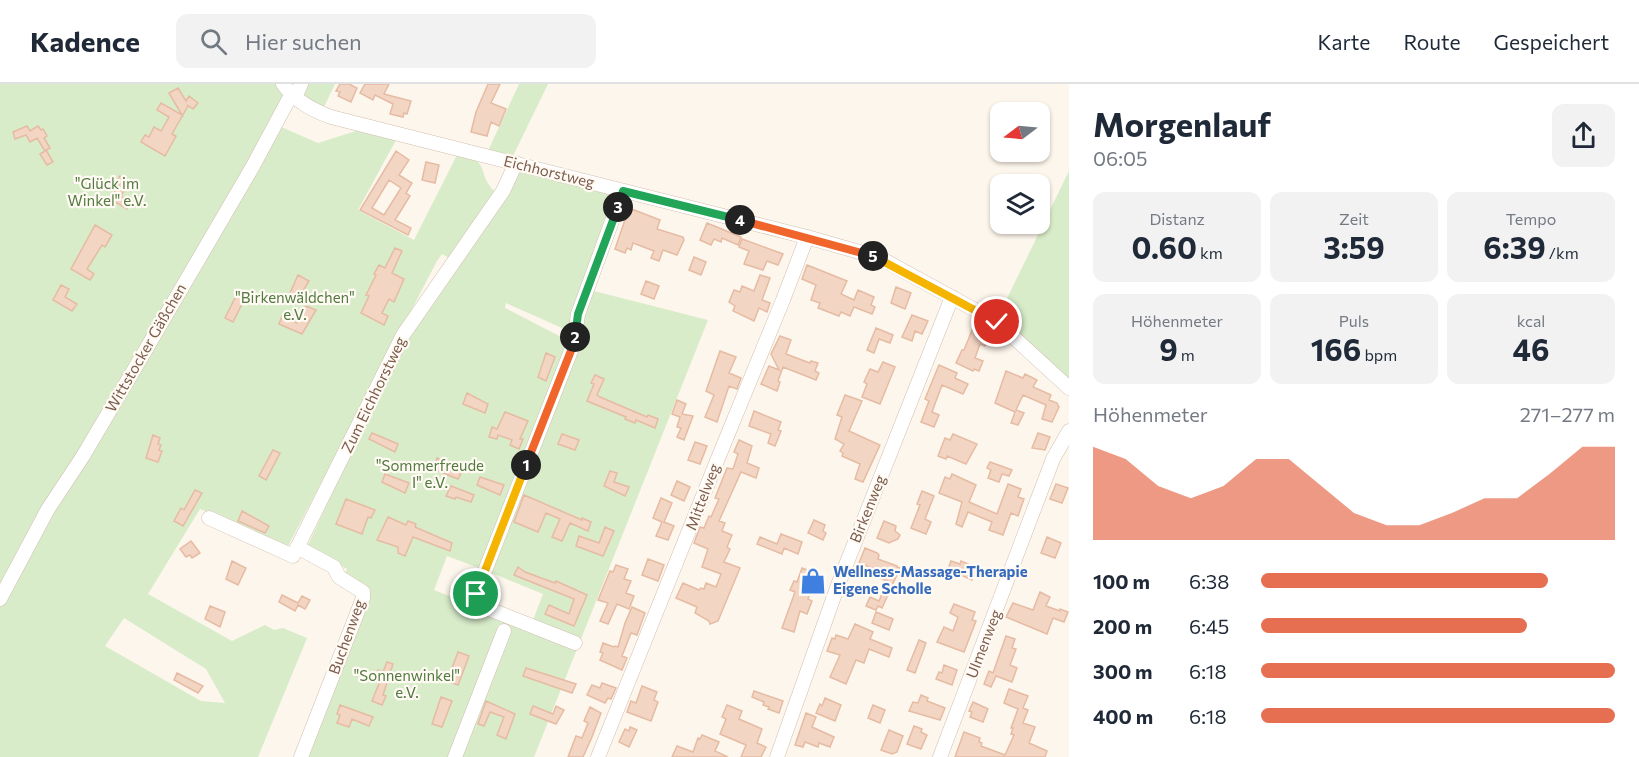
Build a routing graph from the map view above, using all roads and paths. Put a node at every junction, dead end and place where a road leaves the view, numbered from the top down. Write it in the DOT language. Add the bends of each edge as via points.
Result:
graph roads {
  1 [pos="301,84"];
  2 [pos="287,90"];
  3 [pos="516,163"];
  4 [pos="623,191"];
  5 [pos="807,237"];
  6 [pos="952,297"];
  7 [pos="1069,388"];
  8 [pos="1069,431"];
  9 [pos="209,518"];
  10 [pos="297,547"];
  11 [pos="0,599"];
  12 [pos="504,631"];
  13 [pos="575,644"];
  14 [pos="301,757"];
  15 [pos="455,757"];
  16 [pos="598,757"];
  17 [pos="777,757"];
  18 [pos="940,757"];
  1 -- 2 [label="street, Wittstocker Gäßchen" via="298,91"];
  2 -- 3 [label="street, Eichhorstweg" via="313,111 331,117"];
  2 -- 11 [label="street, Wittstocker Gäßchen" via="253,166 48,509"];
  3 -- 4 [label="street, Eichhorstweg"];
  3 -- 10 [label="street, Zum Eichhorstweg" via="503,191 403,335"];
  4 -- 5 [label="street, Eichhorstweg"];
  4 -- 13 [label="street" via="578,314 574,343 471,597 479,605"];
  5 -- 6 [label="street, Eichhorstweg" via="879,258"];
  5 -- 16 [label="street, Mittelweg"];
  6 -- 7 [label="street, Eichhorstweg" via="997,322"];
  6 -- 17 [label="street, Birkenweg" via="838,585"];
  8 -- 18 [label="street, Ulmenweg" via="1053,459"];
  9 -- 10 [label="street" via="293,556"];
  10 -- 14 [label="street, Buchenweg" via="334,567 339,577 363,592"];
  12 -- 15 [label="street"];
}
